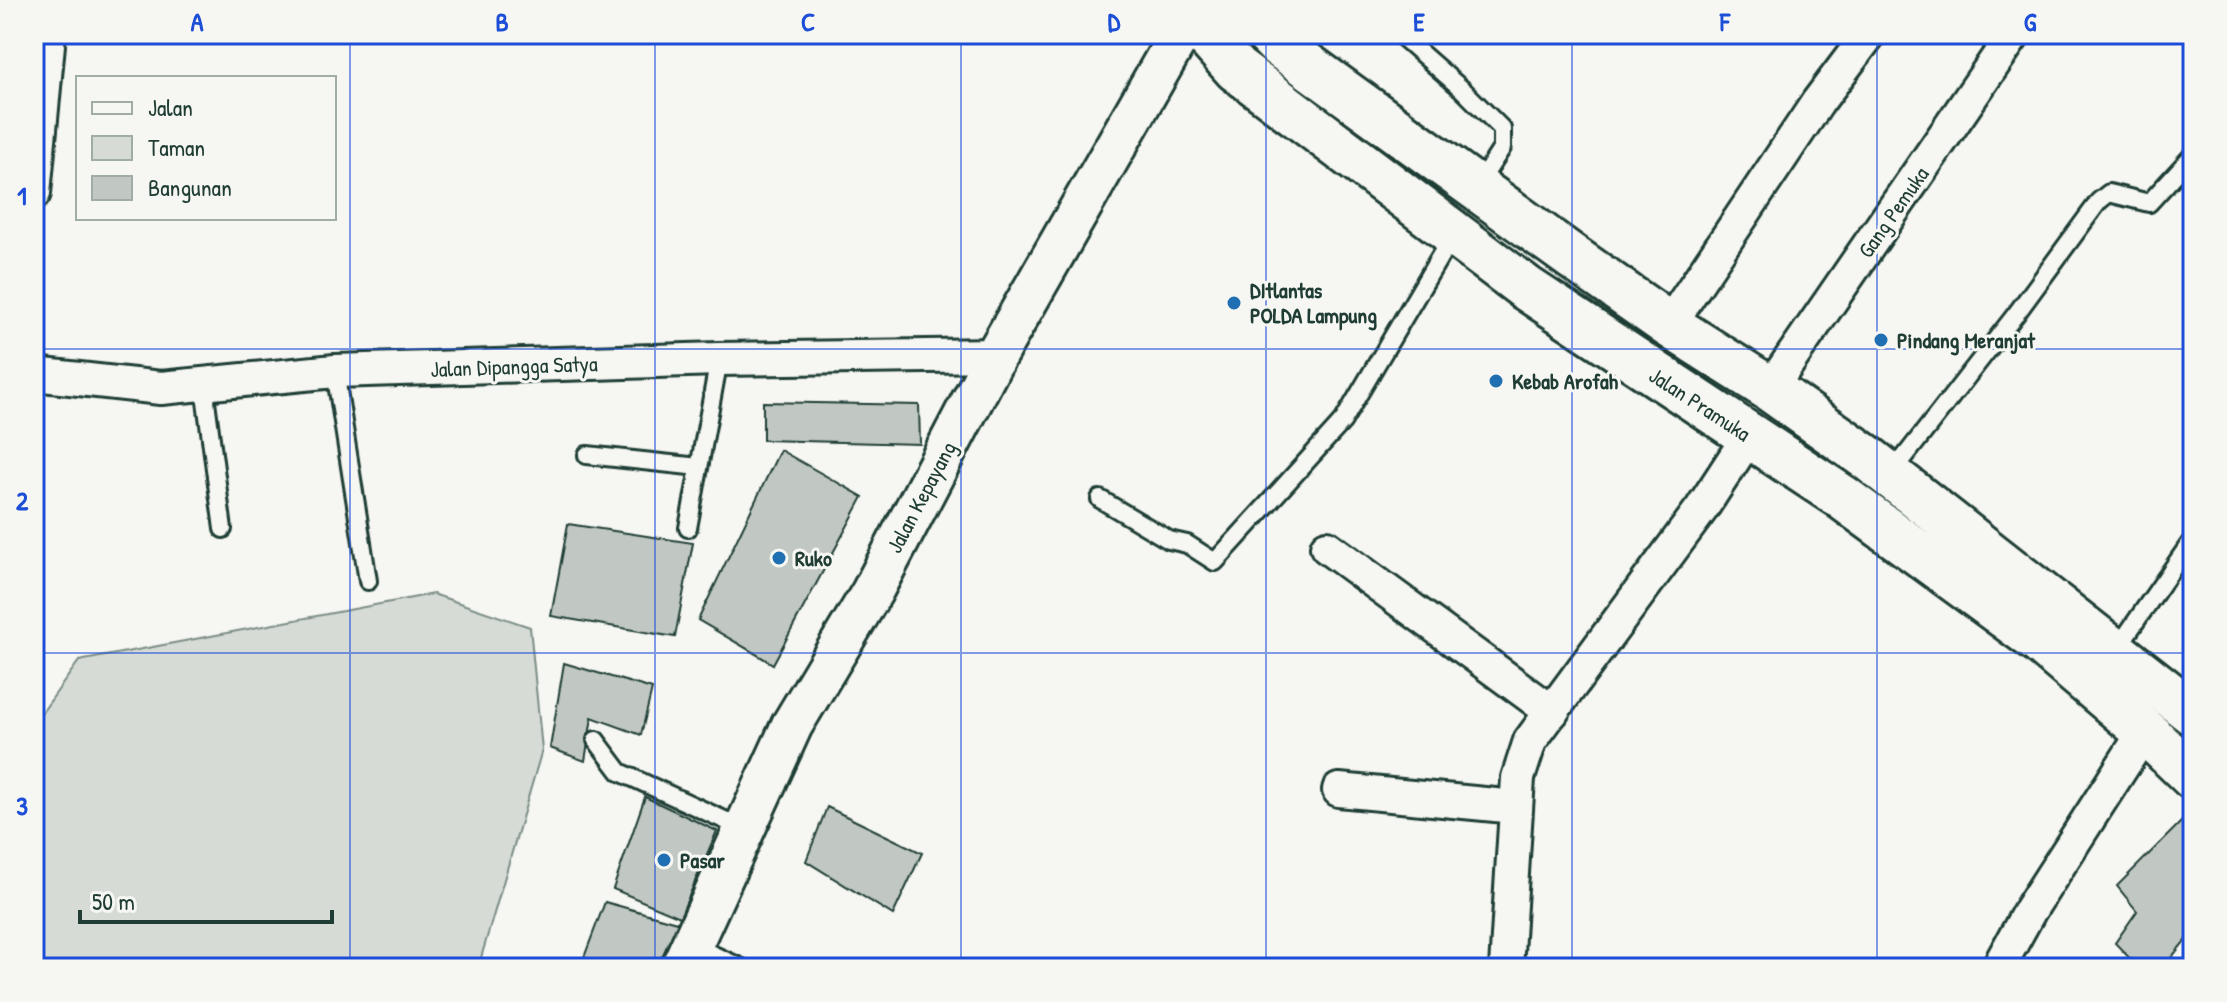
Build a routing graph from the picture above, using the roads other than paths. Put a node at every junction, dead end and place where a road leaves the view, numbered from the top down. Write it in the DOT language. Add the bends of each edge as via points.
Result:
graph roads {
  1 [pos="49,34"];
  2 [pos="1180,34"];
  3 [pos="1205,34"];
  4 [pos="1268,34"];
  5 [pos="1399,34"];
  6 [pos="1869,34"];
  7 [pos="2014,34"];
  8 [pos="2191,157"];
  9 [pos="1476,188"];
  10 [pos="34,193"];
  11 [pos="1453,234"];
  12 [pos="1669,325"];
  13 [pos="996,355"];
  14 [pos="719,359"];
  15 [pos="335,371"];
  16 [pos="34,374"];
  17 [pos="209,382"];
  18 [pos="1770,389"];
  19 [pos="1749,436"];
  20 [pos="587,455"];
  21 [pos="699,467"];
  22 [pos="1879,468"];
  23 [pos="1842,497"];
  24 [pos="1100,499"];
  25 [pos="688,528"];
  26 [pos="223,529"];
  27 [pos="2193,539"];
  28 [pos="1327,547"];
  29 [pos="368,581"];
  30 [pos="2115,651"];
  31 [pos="1552,712"];
  32 [pos="2193,713"];
  33 [pos="2145,731"];
  34 [pos="596,740"];
  35 [pos="2193,777"];
  36 [pos="1339,790"];
  37 [pos="1516,807"];
  38 [pos="744,829"];
  39 [pos="686,956"];
  40 [pos="742,968"];
  41 [pos="1506,968"];
  42 [pos="1998,968"];
  1 -- 10 [label="street"];
  2 -- 13 [label="street, Jalan Kepayang"];
  3 -- 11 [label="main road, Jalan Pramuka" via="1236,69"];
  4 -- 9 [label="main road"];
  5 -- 9 [label="lane" via="1502,129 1502,148"];
  6 -- 12 [label="street"];
  7 -- 18 [label="street, Gang Pemuka"];
  8 -- 22 [label="lane" via="2149,203 2109,193 2099,201 2016,314"];
  9 -- 12 [label="main road"];
  11 -- 19 [label="main road, Jalan Pramuka" via="1607,344"];
  11 -- 24 [label="lane" via="1343,421 1215,562"];
  12 -- 18 [label="main road"];
  13 -- 14 [label="street, Jalan Dipangga Satya"];
  13 -- 38 [label="street, Jalan Kepayang" via="872,592 792,725"];
  14 -- 15 [label="street, Jalan Dipangga Satya"];
  14 -- 21 [label="lane"];
  15 -- 17 [label="street, Jalan Dipangga Satya"];
  15 -- 29 [label="lane"];
  16 -- 17 [label="street, Jalan Dipangga Satya" via="161,388"];
  17 -- 26 [label="lane" via="206,401"];
  18 -- 22 [label="main road"];
  19 -- 23 [label="main road, Jalan Pramuka"];
  19 -- 31 [label="street"];
  20 -- 21 [label="lane"];
  21 -- 25 [label="lane"];
  22 -- 23 [label="main road"];
  22 -- 30 [label="main road"];
  23 -- 33 [label="main road, Jalan Pramuka" via="2040,642"];
  27 -- 30 [label="lane"];
  28 -- 31 [label="street"];
  30 -- 32 [label="main road"];
  31 -- 37 [label="street" via="1530,741 1518,778"];
  33 -- 35 [label="main road, Jalan Pramuka"];
  33 -- 42 [label="street"];
  34 -- 38 [label="lane" via="620,772"];
  36 -- 37 [label="street"];
  37 -- 41 [label="street"];
  38 -- 39 [label="street, Jalan Kepayang"];
  39 -- 40 [label="lane"];
}
